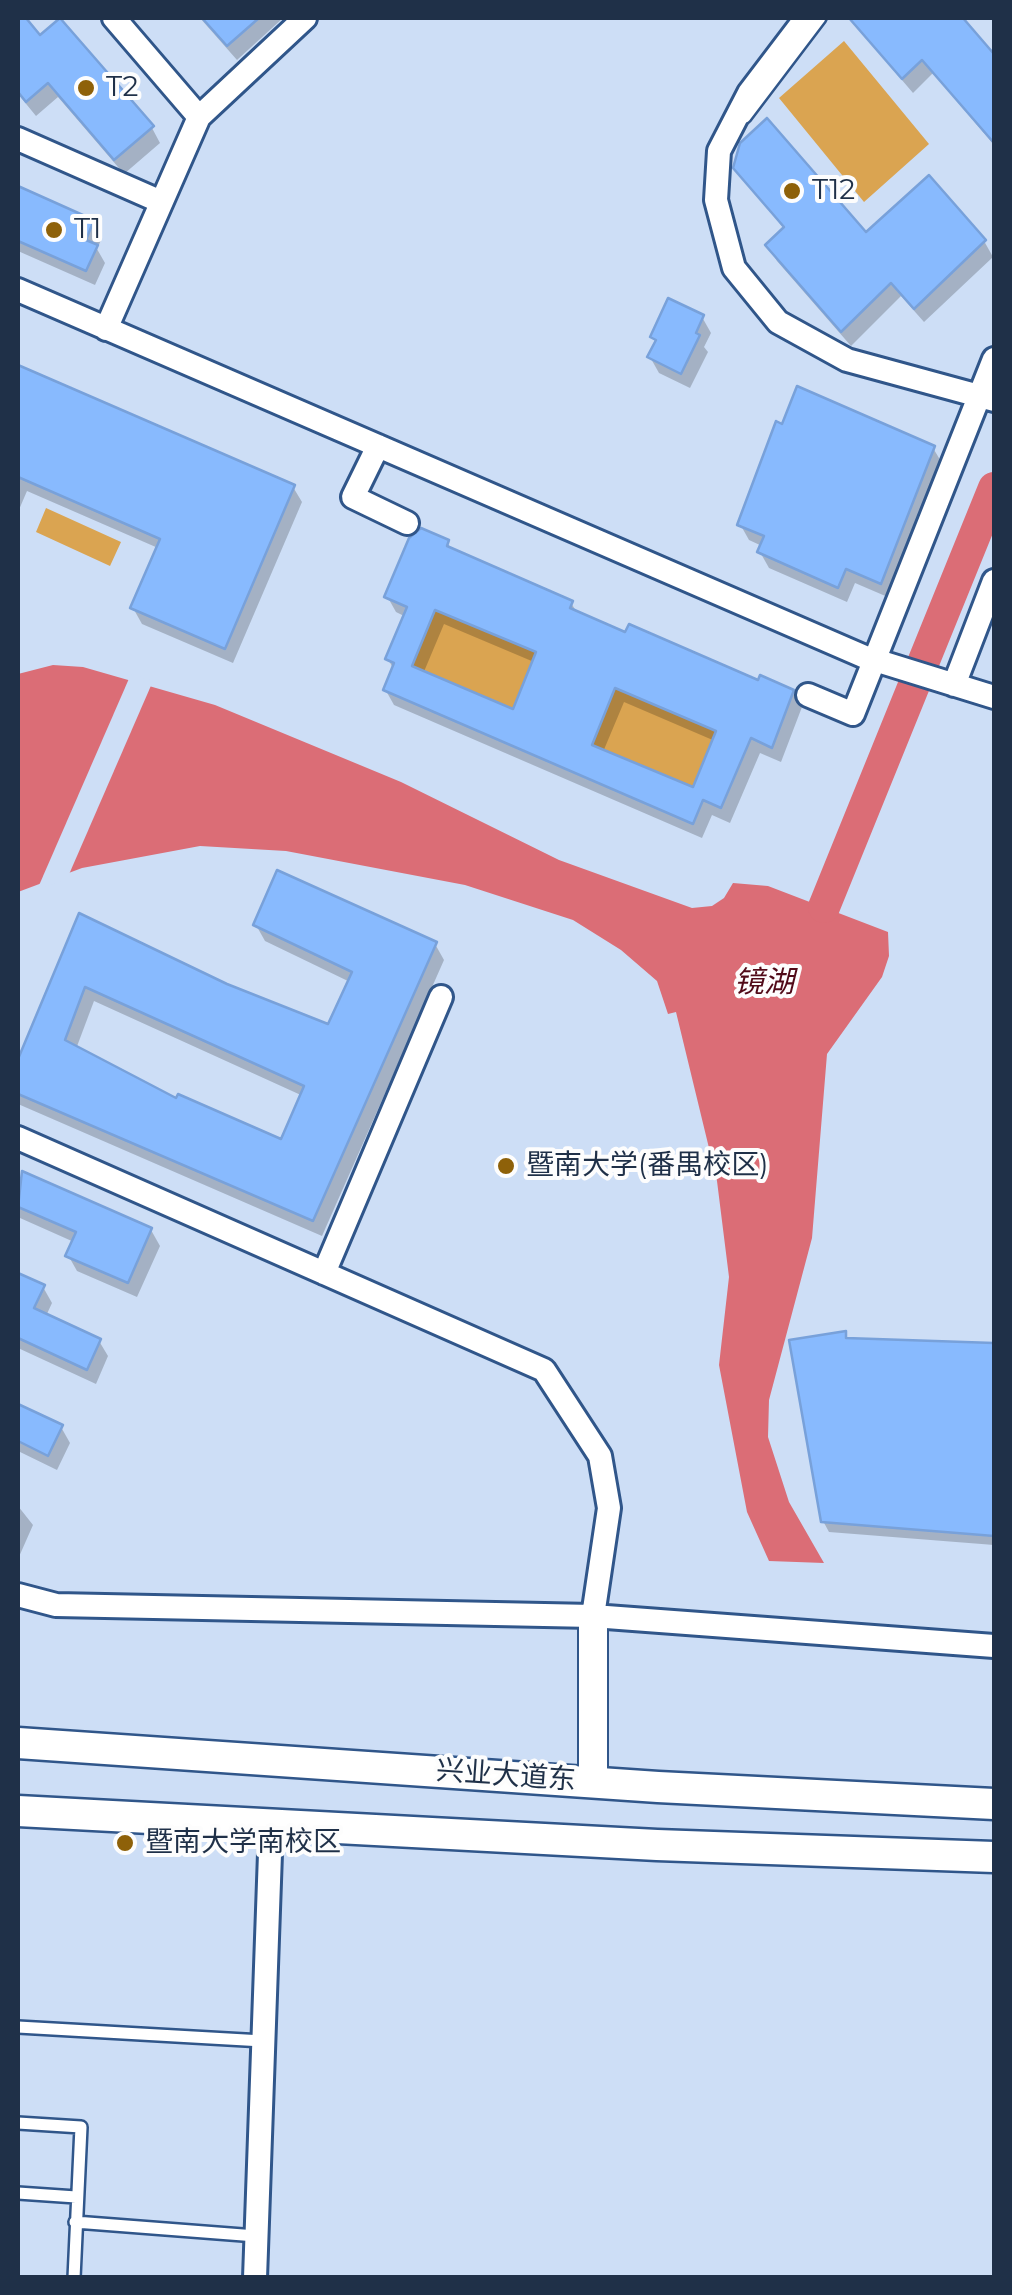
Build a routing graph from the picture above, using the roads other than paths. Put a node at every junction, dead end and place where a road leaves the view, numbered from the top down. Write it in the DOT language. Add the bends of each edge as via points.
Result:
graph roads {
  1 [pos="114,18"];
  2 [pos="305,18"];
  3 [pos="806,18"];
  4 [pos="820,18"];
  5 [pos="199,117"];
  6 [pos="728,134"];
  7 [pos="18,139"];
  8 [pos="160,201"];
  9 [pos="18,290"];
  10 [pos="106,328"];
  11 [pos="994,359"];
  12 [pos="988,398"];
  13 [pos="378,446"];
  14 [pos="406,524"];
  15 [pos="994,581"];
  16 [pos="886,665"];
  17 [pos="954,686"];
  18 [pos="808,694"];
  19 [pos="994,698"];
  20 [pos="441,997"];
  21 [pos="18,1138"];
  22 [pos="324,1273"];
  23 [pos="18,1595"];
  24 [pos="593,1616"];
  25 [pos="994,1646"];
  26 [pos="18,1743"];
  27 [pos="593,1782"];
  28 [pos="994,1804"];
  29 [pos="18,1811"];
  30 [pos="271,1825"];
  31 [pos="994,1857"];
  32 [pos="18,2027"];
  33 [pos="264,2040"];
  34 [pos="18,2123"];
  35 [pos="18,2193"];
  36 [pos="76,2197"];
  37 [pos="76,2222"];
  38 [pos="256,2236"];
  39 [pos="74,2278"];
  40 [pos="254,2278"];
  1 -- 5 [label="street"];
  2 -- 5 [label="street"];
  3 -- 6 [label="street" via="749,93"];
  4 -- 6 [label="lane" via="761,102"];
  5 -- 8 [label="street"];
  6 -- 12 [label="street" via="716,200 734,268 778,322 847,360"];
  7 -- 8 [label="street"];
  8 -- 10 [label="street"];
  9 -- 10 [label="street"];
  10 -- 13 [label="street"];
  11 -- 12 [label="street"];
  12 -- 16 [label="street"];
  13 -- 14 [label="street" via="354,497"];
  13 -- 16 [label="street"];
  15 -- 17 [label="street"];
  16 -- 17 [label="street"];
  16 -- 18 [label="street" via="853,714"];
  17 -- 19 [label="street"];
  20 -- 22 [label="street"];
  21 -- 22 [label="street"];
  22 -- 24 [label="street" via="544,1370 600,1456 609,1508"];
  23 -- 24 [label="street" via="56,1605"];
  24 -- 25 [label="street"];
  24 -- 27 [label="street"];
  26 -- 27 [label="main road, 兴业大道东"];
  27 -- 28 [label="main road, 兴业大道东"];
  29 -- 30 [label="main road"];
  30 -- 31 [label="main road"];
  30 -- 33 [label="street"];
  32 -- 33 [label="lane"];
  33 -- 38 [label="street"];
  34 -- 36 [label="lane" via="81,2127"];
  35 -- 36 [label="lane"];
  36 -- 37 [label="lane"];
  37 -- 38 [label="lane"];
  37 -- 39 [label="lane"];
  38 -- 40 [label="street"];
}
